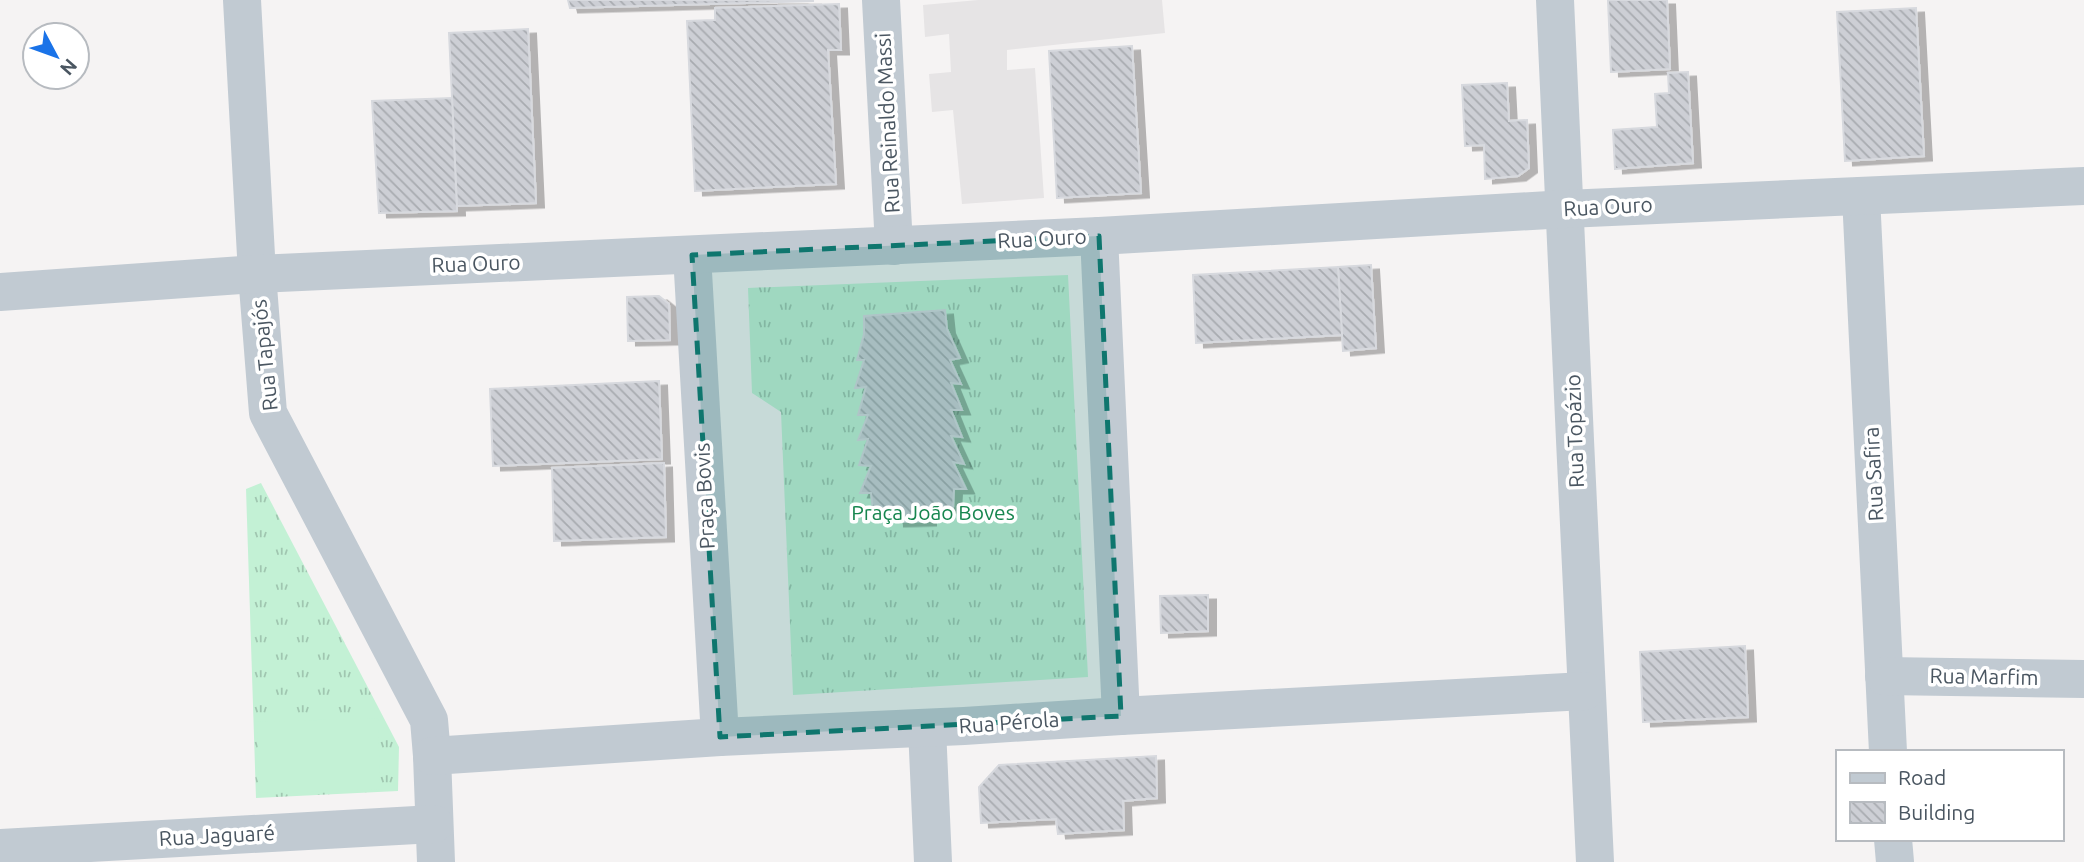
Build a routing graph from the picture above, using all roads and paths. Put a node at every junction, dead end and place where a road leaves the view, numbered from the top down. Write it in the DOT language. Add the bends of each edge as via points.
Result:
graph roads {
  1 [pos="242,0"];
  2 [pos="881,0"];
  3 [pos="1555,0"];
  4 [pos="2084,186"];
  5 [pos="1861,196"];
  6 [pos="1566,209"];
  7 [pos="1099,236"];
  8 [pos="894,246"];
  9 [pos="692,255"];
  10 [pos="257,274"];
  11 [pos="0,292"];
  12 [pos="1884,676"];
  13 [pos="2084,679"];
  14 [pos="1585,691"];
  15 [pos="1121,716"];
  16 [pos="928,727"];
  17 [pos="720,737"];
  18 [pos="1888,750"];
  19 [pos="432,756"];
  20 [pos="434,824"];
  21 [pos="1893,841"];
  22 [pos="0,848"];
  23 [pos="436,862"];
  24 [pos="933,862"];
  25 [pos="1595,862"];
  26 [pos="1895,862"];
  1 -- 10 [label="street, Rua Tapajós"];
  2 -- 8 [label="street, Rua Reinaldo Massi"];
  3 -- 6 [label="street, Rua Topázio"];
  4 -- 5 [label="street, Rua Ouro"];
  5 -- 6 [label="street, Rua Ouro"];
  5 -- 12 [label="street, Rua Safira"];
  6 -- 7 [label="street, Rua Ouro"];
  6 -- 14 [label="street, Rua Topázio"];
  7 -- 8 [label="street, Rua Ouro"];
  7 -- 15 [label="street"];
  8 -- 9 [label="street, Rua Ouro"];
  9 -- 10 [label="street, Rua Ouro"];
  9 -- 17 [label="street, Praça Bovis"];
  10 -- 11 [label="street, Rua Ouro"];
  10 -- 19 [label="street, Rua Tapajós" via="268,413 429,720"];
  12 -- 13 [label="street, Rua Marfim"];
  12 -- 18 [label="street, Rua Safira"];
  14 -- 15 [label="street, Rua Pérola"];
  14 -- 25 [label="street, Rua Topázio"];
  15 -- 16 [label="street, Rua Pérola"];
  16 -- 17 [label="street, Rua Pérola"];
  16 -- 24 [label="street"];
  17 -- 19 [label="street, Rua Pérola"];
  19 -- 20 [label="street, Rua Tapajós"];
  20 -- 22 [label="street, Rua Jaguaré"];
  20 -- 23 [label="street, Rua Tapajós"];
  21 -- 26 [label="street"];
}
